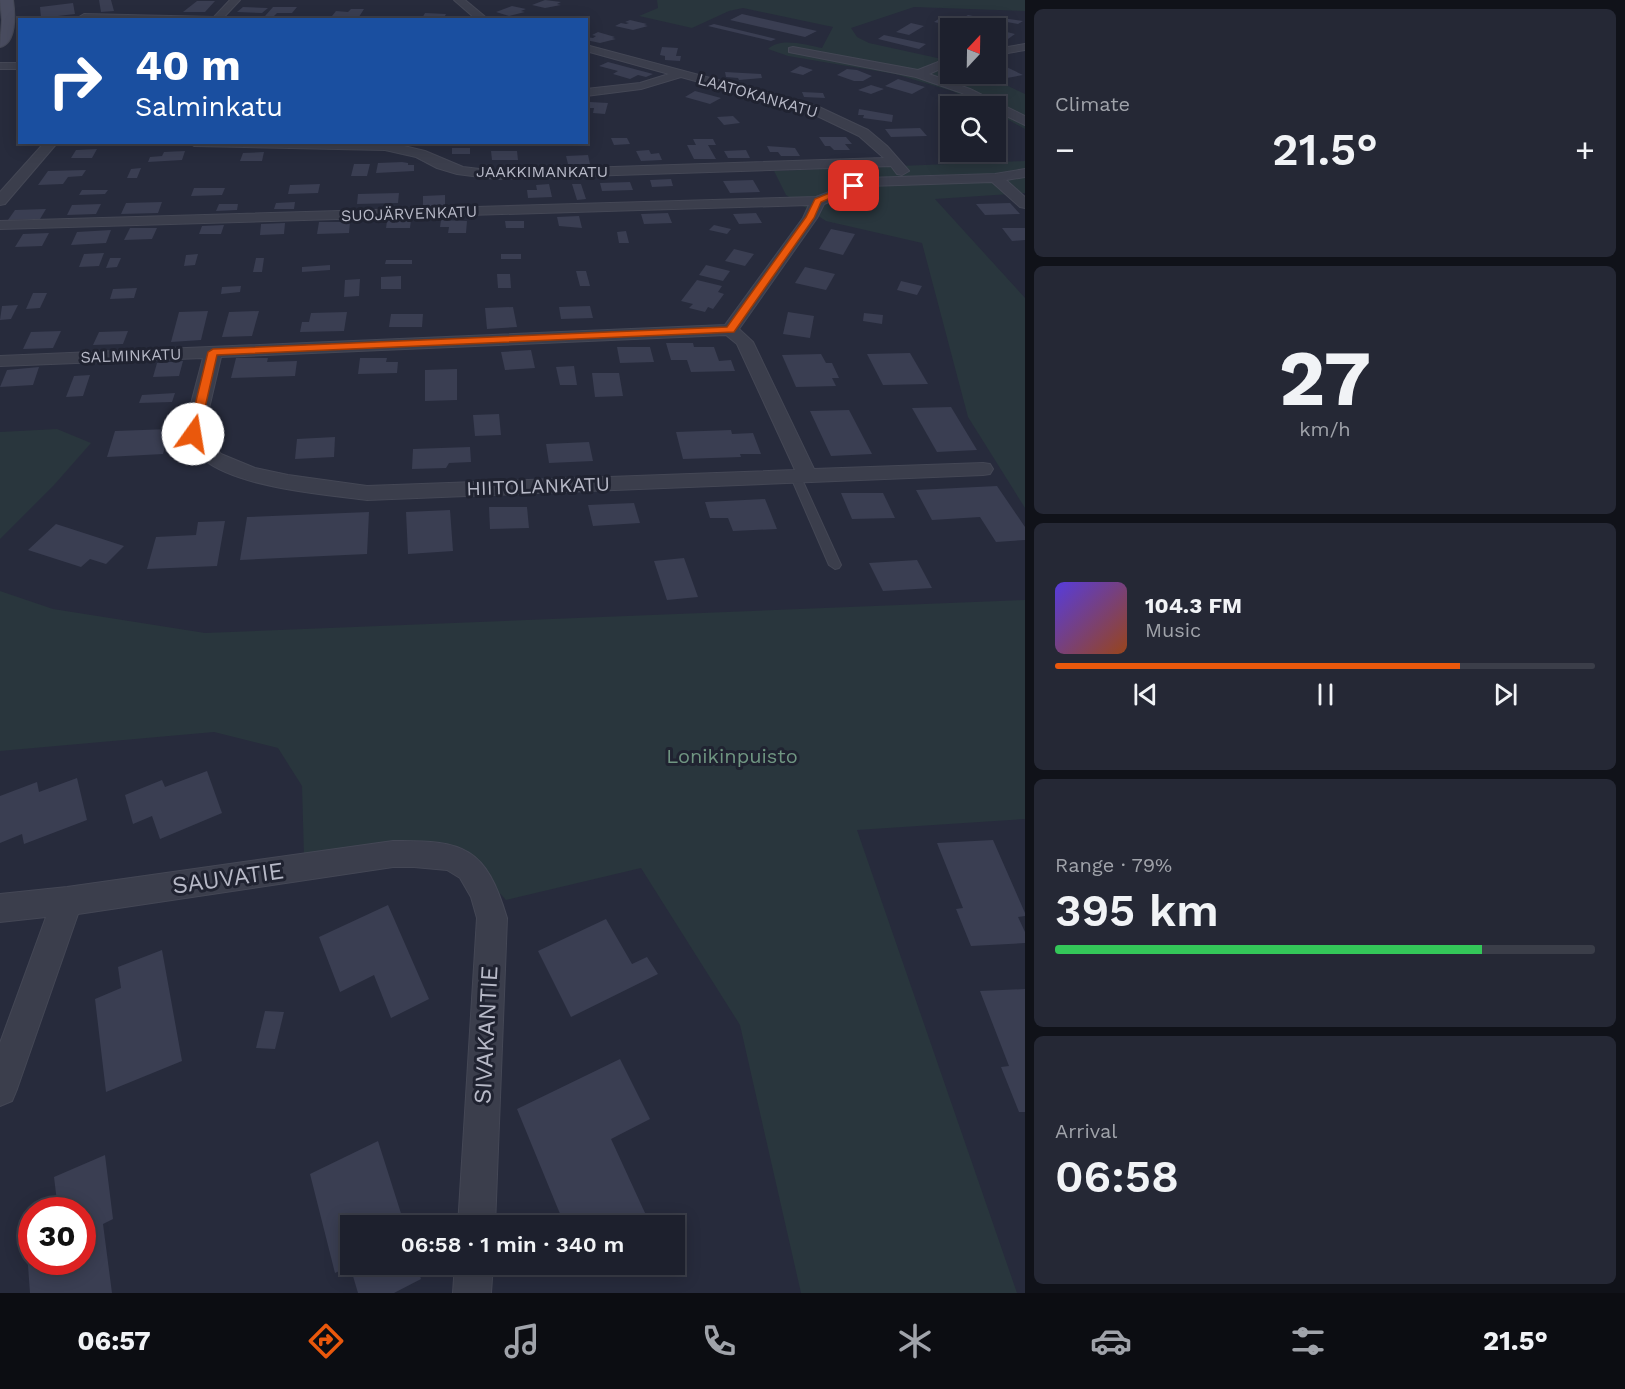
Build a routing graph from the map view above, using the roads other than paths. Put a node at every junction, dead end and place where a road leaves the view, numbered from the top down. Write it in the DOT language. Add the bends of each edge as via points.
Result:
graph roads {
  1 [pos="6,0"];
  2 [pos="235,0"];
  3 [pos="459,0"];
  4 [pos="84,17"];
  5 [pos="192,18"];
  6 [pos="217,18"];
  7 [pos="481,18"];
  8 [pos="0,42"];
  9 [pos="1025,47"];
  10 [pos="588,49"];
  11 [pos="793,50"];
  12 [pos="1006,50"];
  13 [pos="940,65"];
  14 [pos="0,66"];
  15 [pos="18,66"];
  16 [pos="682,73"];
  17 [pos="920,74"];
  18 [pos="588,93"];
  19 [pos="1025,121"];
  20 [pos="50,144"];
  21 [pos="290,144"];
  22 [pos="895,162"];
  23 [pos="1025,173"];
  24 [pos="995,178"];
  25 [pos="909,180"];
  26 [pos="0,201"];
  27 [pos="818,201"];
  28 [pos="1025,204"];
  29 [pos="0,225"];
  30 [pos="730,330"];
  31 [pos="213,352"];
  32 [pos="0,361"];
  33 [pos="983,469"];
  34 [pos="801,475"];
  35 [pos="835,565"];
  36 [pos="455,858"];
  37 [pos="67,901"];
  38 [pos="0,908"];
  39 [pos="0,1089"];
  40 [pos="477,1215"];
  41 [pos="473,1275"];
  42 [pos="472,1293"];
  1 -- 8 [label="main road" via="9,20"];
  2 -- 6 [label="street"];
  3 -- 7 [label="street"];
  4 -- 5 [label="street"];
  9 -- 12 [label="street"];
  10 -- 16 [label="street, LAATOKANKATU"];
  11 -- 17 [label="street"];
  13 -- 17 [label="street"];
  14 -- 15 [label="street"];
  16 -- 18 [label="street" via="641,86"];
  16 -- 22 [label="street, LAATOKANKATU" via="780,99 845,122 878,141"];
  17 -- 19 [label="street" via="966,91"];
  20 -- 26 [label="street"];
  21 -- 22 [label="street, JAAKKIMANKATU" via="385,146 420,154 462,171 496,175"];
  22 -- 25 [label="street, LAATOKANKATU"];
  23 -- 24 [label="street, SUOJÄRVENKATU"];
  24 -- 25 [label="street, SUOJÄRVENKATU"];
  24 -- 28 [label="street"];
  25 -- 27 [label="street, SUOJÄRVENKATU" via="866,182"];
  27 -- 29 [label="street, SUOJÄRVENKATU"];
  27 -- 30 [label="street"];
  30 -- 31 [label="street, SALMINKATU"];
  30 -- 34 [label="street" via="744,342"];
  31 -- 32 [label="street, SALMINKATU"];
  31 -- 34 [label="street, HIITOLANKATU" via="193,434 200,447 237,468 294,482 367,493"];
  33 -- 34 [label="street, HIITOLANKATU"];
  34 -- 35 [label="lane"];
  36 -- 37 [label="street, SAUVATIE" via="430,853 393,854"];
  36 -- 40 [label="street, SIVAKANTIE" via="472,869 486,892 492,918"];
  37 -- 38 [label="street, SAUVATIE"];
  37 -- 39 [label="street"];
  41 -- 42 [label="street"];
}
